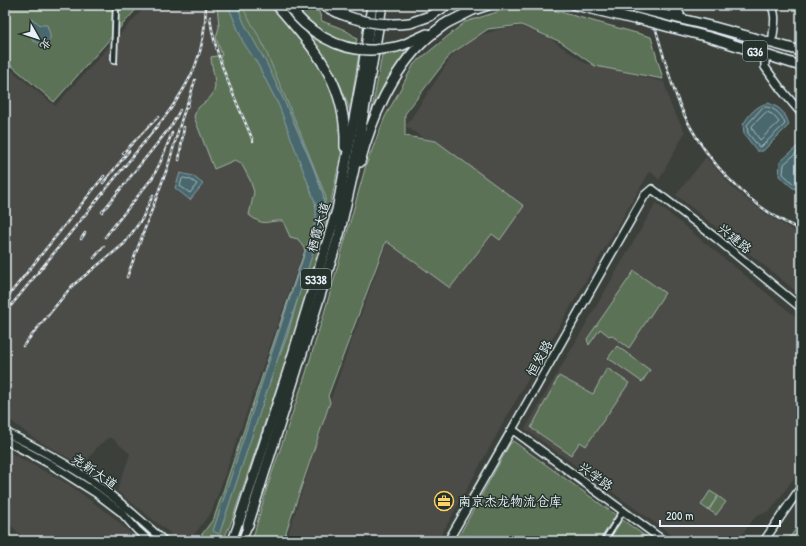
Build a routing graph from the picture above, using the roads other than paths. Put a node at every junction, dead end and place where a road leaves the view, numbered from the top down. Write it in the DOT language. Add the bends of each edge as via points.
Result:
graph roads {
  1 [pos="116,5"];
  2 [pos="277,5"];
  3 [pos="288,5"];
  4 [pos="322,5"];
  5 [pos="371,5"];
  6 [pos="447,5"];
  7 [pos="488,5"];
  8 [pos="575,5"];
  9 [pos="591,5"];
  10 [pos="651,5"];
  11 [pos="771,5"];
  12 [pos="630,6"];
  13 [pos="382,8"];
  14 [pos="668,13"];
  15 [pos="637,19"];
  16 [pos="448,22"];
  17 [pos="373,34"];
  18 [pos="773,36"];
  19 [pos="801,51"];
  20 [pos="765,58"];
  21 [pos="114,61"];
  22 [pos="801,66"];
  23 [pos="801,113"];
  24 [pos="652,189"];
  25 [pos="339,235"];
  26 [pos="322,260"];
  27 [pos="801,308"];
  28 [pos="513,430"];
  29 [pos="5,432"];
  30 [pos="5,440"];
  31 [pos="801,487"];
  32 [pos="623,511"];
  33 [pos="243,523"];
  34 [pos="149,541"];
  35 [pos="164,541"];
  36 [pos="232,541"];
  37 [pos="243,541"];
  38 [pos="448,541"];
  39 [pos="604,541"];
  40 [pos="664,541"];
  41 [pos="764,541"];
  1 -- 21 [label="street"];
  2 -- 26 [label="highway" via="323,62 342,105 345,148"];
  3 -- 16 [label="highway, bridge" via="311,30 337,43 370,50 412,42"];
  4 -- 6 [label="highway, bridge" via="360,21 393,25 410,23 430,16"];
  5 -- 17 [label="highway"];
  7 -- 16 [label="highway"];
  8 -- 15 [label="highway"];
  9 -- 15 [label="highway, G36"];
  10 -- 14 [label="highway"];
  11 -- 18 [label="street" via="775,18"];
  12 -- 14 [label="highway, G36, bridge"];
  13 -- 17 [label="highway, 栖霞大道"];
  14 -- 19 [label="highway, G36"];
  15 -- 22 [label="highway, G36, bridge" via="709,37"];
  16 -- 25 [label="highway" via="407,59 388,88 361,158"];
  17 -- 25 [label="highway, 栖霞大道 / S338" via="354,169"];
  17 -- 26 [label="highway, 栖霞大道 / S338" via="342,190"];
  20 -- 23 [label="street" via="765,67"];
  24 -- 27 [label="street, 兴建路"];
  24 -- 28 [label="street, 恒发路" via="645,195"];
  25 -- 33 [label="highway, 栖霞大道 / S338"];
  26 -- 33 [label="highway, 栖霞大道 / S338"];
  28 -- 32 [label="street, 兴学路"];
  28 -- 38 [label="street, 恒发路"];
  29 -- 35 [label="street, 尧新大道" via="84,476"];
  30 -- 34 [label="street, 尧新大道" via="56,467 96,493 121,512"];
  31 -- 41 [label="street"];
  32 -- 39 [label="street"];
  32 -- 40 [label="street, 兴学路"];
  33 -- 36 [label="street, 栖霞大道 / S338"];
  33 -- 37 [label="street, 栖霞大道 / S338"];
}
